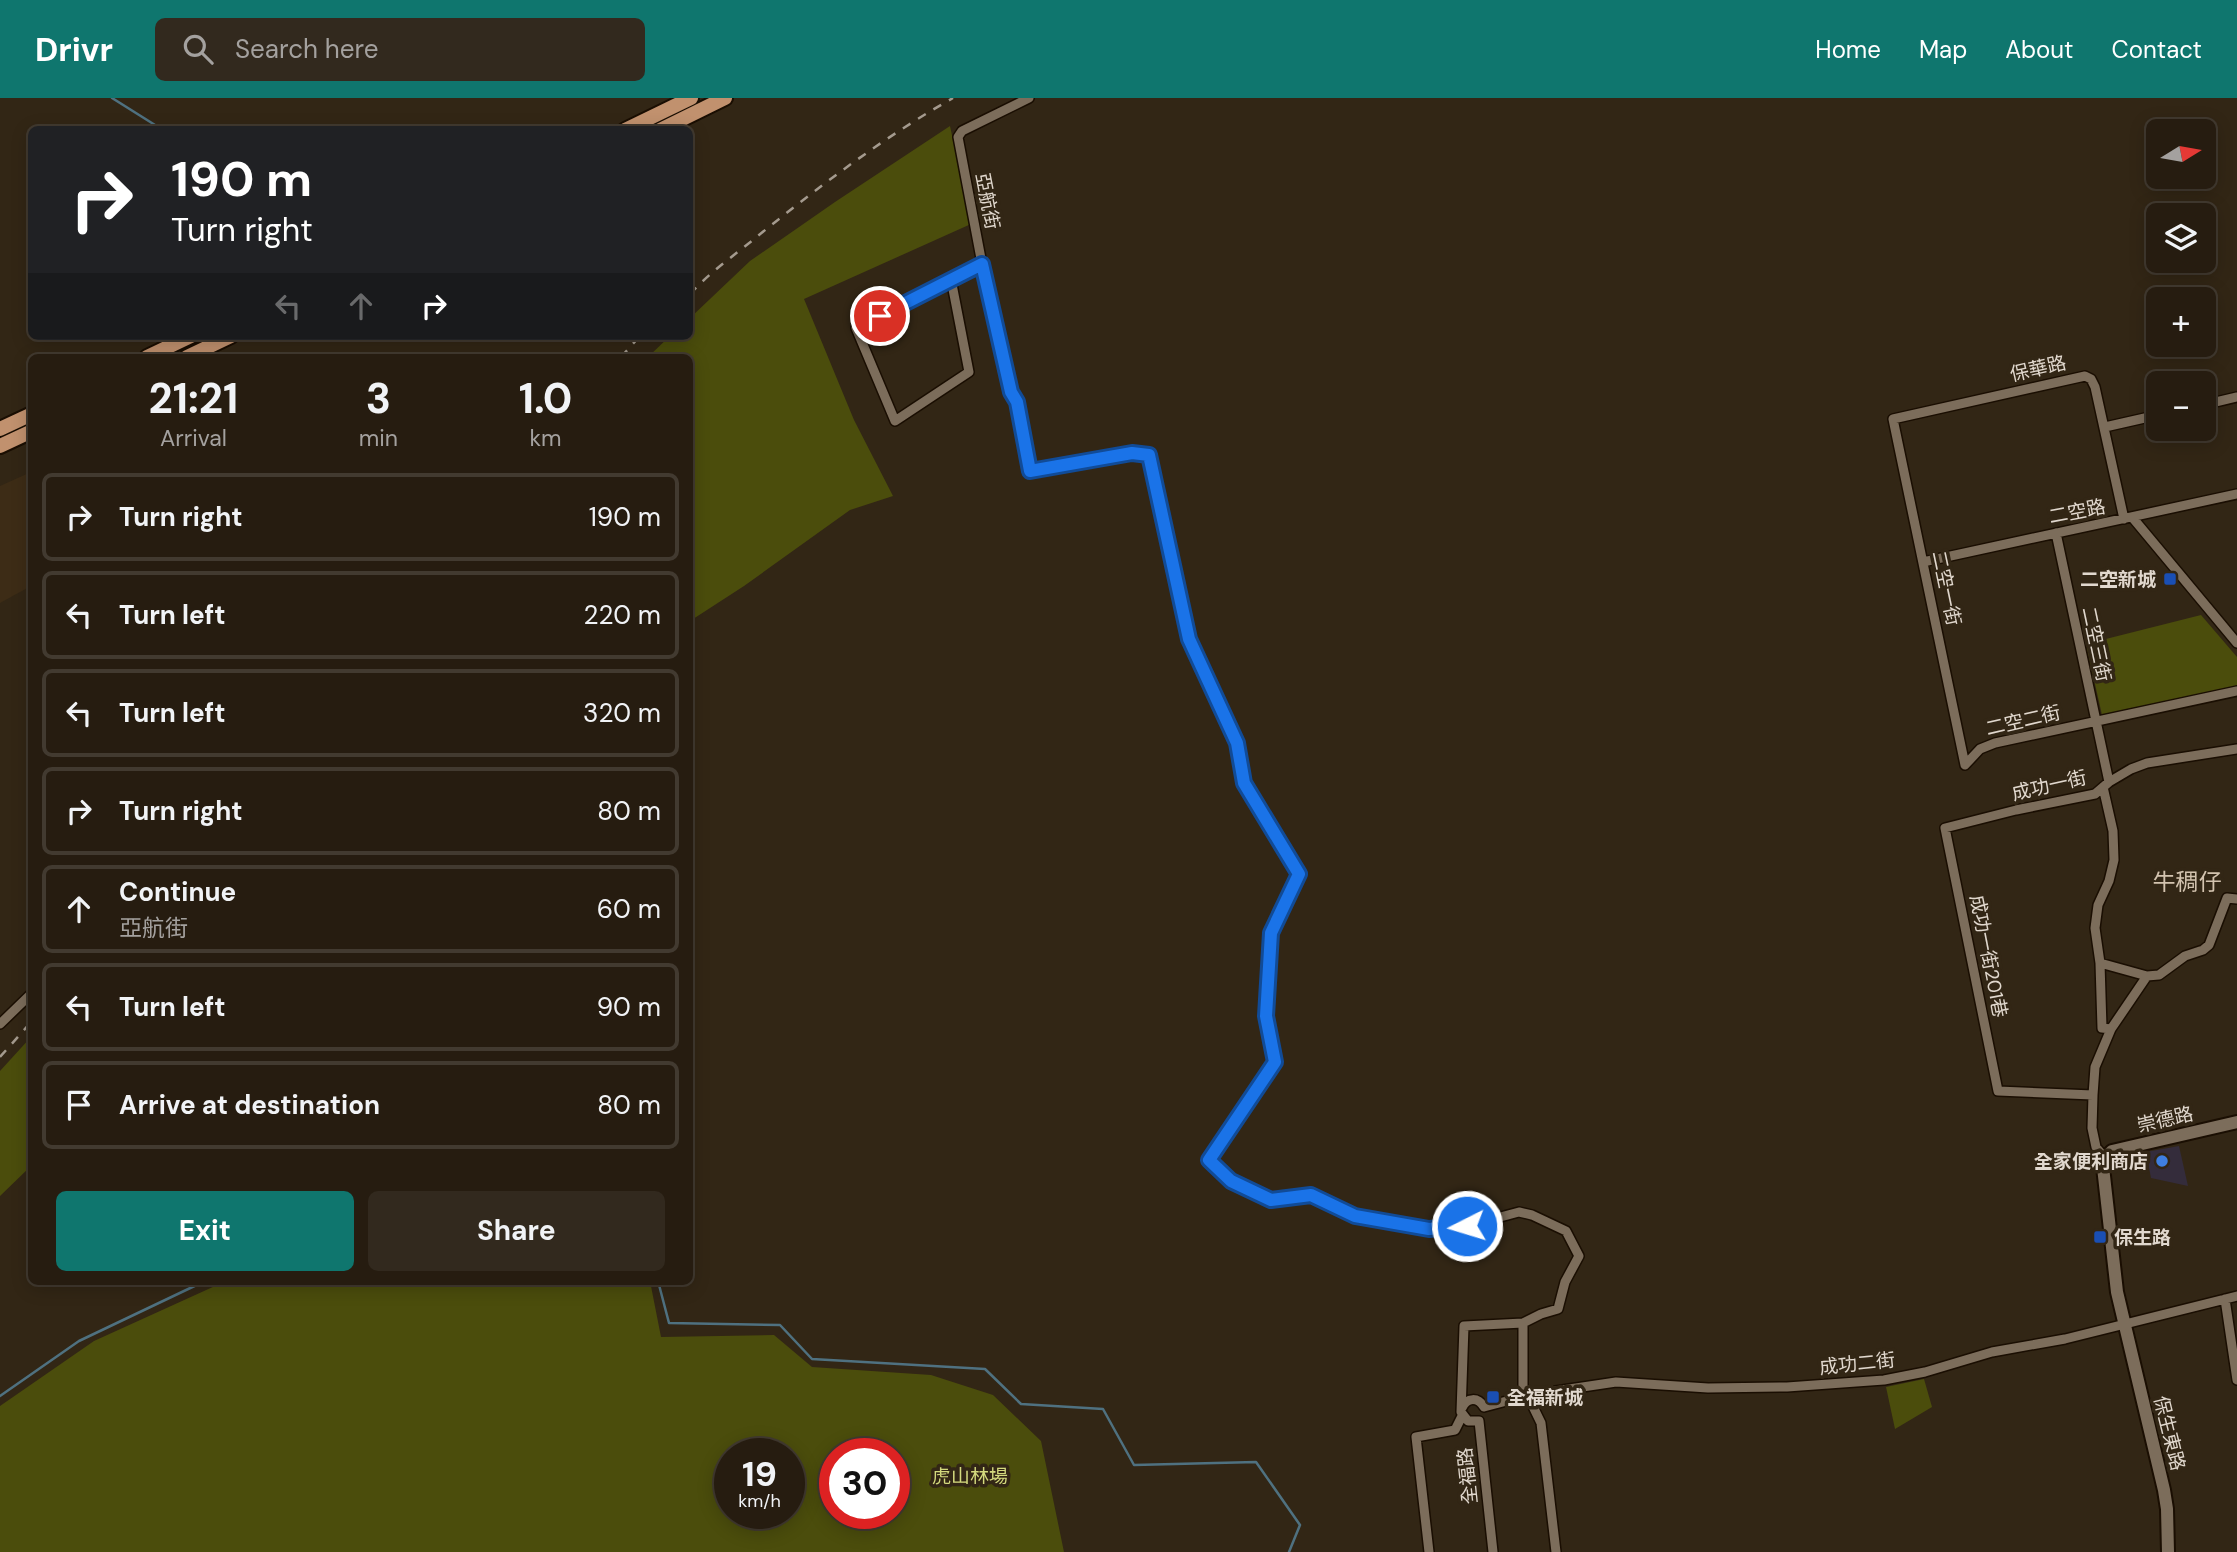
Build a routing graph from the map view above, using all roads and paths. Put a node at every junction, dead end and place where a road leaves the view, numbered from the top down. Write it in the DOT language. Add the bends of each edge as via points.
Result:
graph roads {
  1 [pos="691,98"];
  2 [pos="725,98"];
  3 [pos="1029,98"];
  4 [pos="633,126"];
  5 [pos="668,126"];
  6 [pos="982,264"];
  7 [pos="951,279"];
  8 [pos="183,340"];
  9 [pos="223,340"];
  10 [pos="154,354"];
  11 [pos="193,354"];
  12 [pos="2237,397"];
  13 [pos="2216,402"];
  14 [pos="28,416"];
  15 [pos="2146,418"];
  16 [pos="1894,419"];
  17 [pos="2105,427"];
  18 [pos="0,429"];
  19 [pos="28,433"];
  20 [pos="0,446"];
  21 [pos="2237,494"];
  22 [pos="2128,518"];
  23 [pos="2056,533"];
  24 [pos="1923,562"];
  25 [pos="2237,643"];
  26 [pos="2237,691"];
  27 [pos="2096,721"];
  28 [pos="2237,748"];
  29 [pos="1965,765"];
  30 [pos="2106,785"];
  31 [pos="1945,828"];
  32 [pos="2237,899"];
  33 [pos="2100,963"];
  34 [pos="2147,976"];
  35 [pos="28,997"];
  36 [pos="0,1024"];
  37 [pos="2111,1029"];
  38 [pos="2093,1095"];
  39 [pos="2237,1122"];
  40 [pos="2105,1158"];
  41 [pos="2237,1296"];
  42 [pos="2225,1299"];
  43 [pos="1523,1323"];
  44 [pos="2123,1325"];
  45 [pos="2237,1380"];
  46 [pos="1529,1395"];
  47 [pos="1484,1407"];
  48 [pos="1462,1414"];
  49 [pos="1479,1421"];
  50 [pos="1429,1552"];
  51 [pos="1493,1552"];
  52 [pos="1556,1552"];
  53 [pos="2168,1552"];
  1 -- 4 [label="main road"];
  2 -- 5 [label="main road"];
  3 -- 6 [label="street, 亞航街" via="958,137"];
  6 -- 7 [label="street"];
  6 -- 43 [label="street, 亞航街" via="1030,471 1132,453 1149,455 1189,639 1237,743 1244,783 1299,874 1271,933 1266,1016 1275,1062 1209,1160 1231,1181 1271,1200 1311,1195 1355,1216 1429,1229 1467,1226 1519,1212 1566,1231 1579,1256 1558,1309"];
  7 -- 7 [label="street" via="969,372 895,421 856,328"];
  8 -- 10 [label="main road"];
  9 -- 11 [label="main road"];
  12 -- 13 [label="street"];
  14 -- 18 [label="main road"];
  15 -- 17 [label="street"];
  16 -- 17 [label="street, 保華路" via="2085,376 2095,387"];
  16 -- 24 [label="street, 二空一街"];
  17 -- 22 [label="street, 保華路"];
  19 -- 20 [label="main road"];
  21 -- 22 [label="street, 二空路"];
  22 -- 23 [label="street, 二空路"];
  22 -- 25 [label="street, 保華路"];
  23 -- 24 [label="street, 二空路"];
  23 -- 27 [label="street, 二空三街"];
  24 -- 29 [label="street, 二空一街"];
  26 -- 27 [label="street, 二空二街"];
  27 -- 29 [label="street, 二空二街" via="1986,746"];
  27 -- 30 [label="street, 二空三街"];
  28 -- 30 [label="street, 成功一街" via="2147,763"];
  30 -- 31 [label="street, 成功一街" via="2095,794"];
  30 -- 33 [label="street" via="2114,860 2098,905 2095,928"];
  31 -- 38 [label="street, 成功一街201巷" via="1998,1091"];
  32 -- 34 [label="street" via="2227,898 2209,945 2158,975"];
  33 -- 34 [label="street"];
  33 -- 37 [label="street" via="2102,1028"];
  34 -- 37 [label="street"];
  35 -- 36 [label="street"];
  37 -- 38 [label="street" via="2095,1067"];
  38 -- 40 [label="street" via="2092,1128 2096,1147"];
  39 -- 40 [label="street, 崇德路" via="2112,1151"];
  40 -- 44 [label="street"];
  41 -- 42 [label="street, 成功二街"];
  42 -- 44 [label="street, 成功二街"];
  42 -- 45 [label="street"];
  43 -- 46 [label="street" via="1524,1385"];
  43 -- 48 [label="street" via="1464,1326"];
  44 -- 46 [label="street, 成功二街" via="1884,1380 1708,1388 1616,1382"];
  44 -- 53 [label="street, 保生東路" via="2164,1490"];
  46 -- 47 [label="street, 成功二街"];
  46 -- 52 [label="street" via="1541,1423"];
  47 -- 48 [label="street" via="1476,1400 1465,1402"];
  47 -- 49 [label="street"];
  48 -- 49 [label="street, 全福路" via="1468,1421"];
  48 -- 50 [label="street" via="1455,1430 1416,1437"];
  49 -- 51 [label="street, 全福路"];
}
